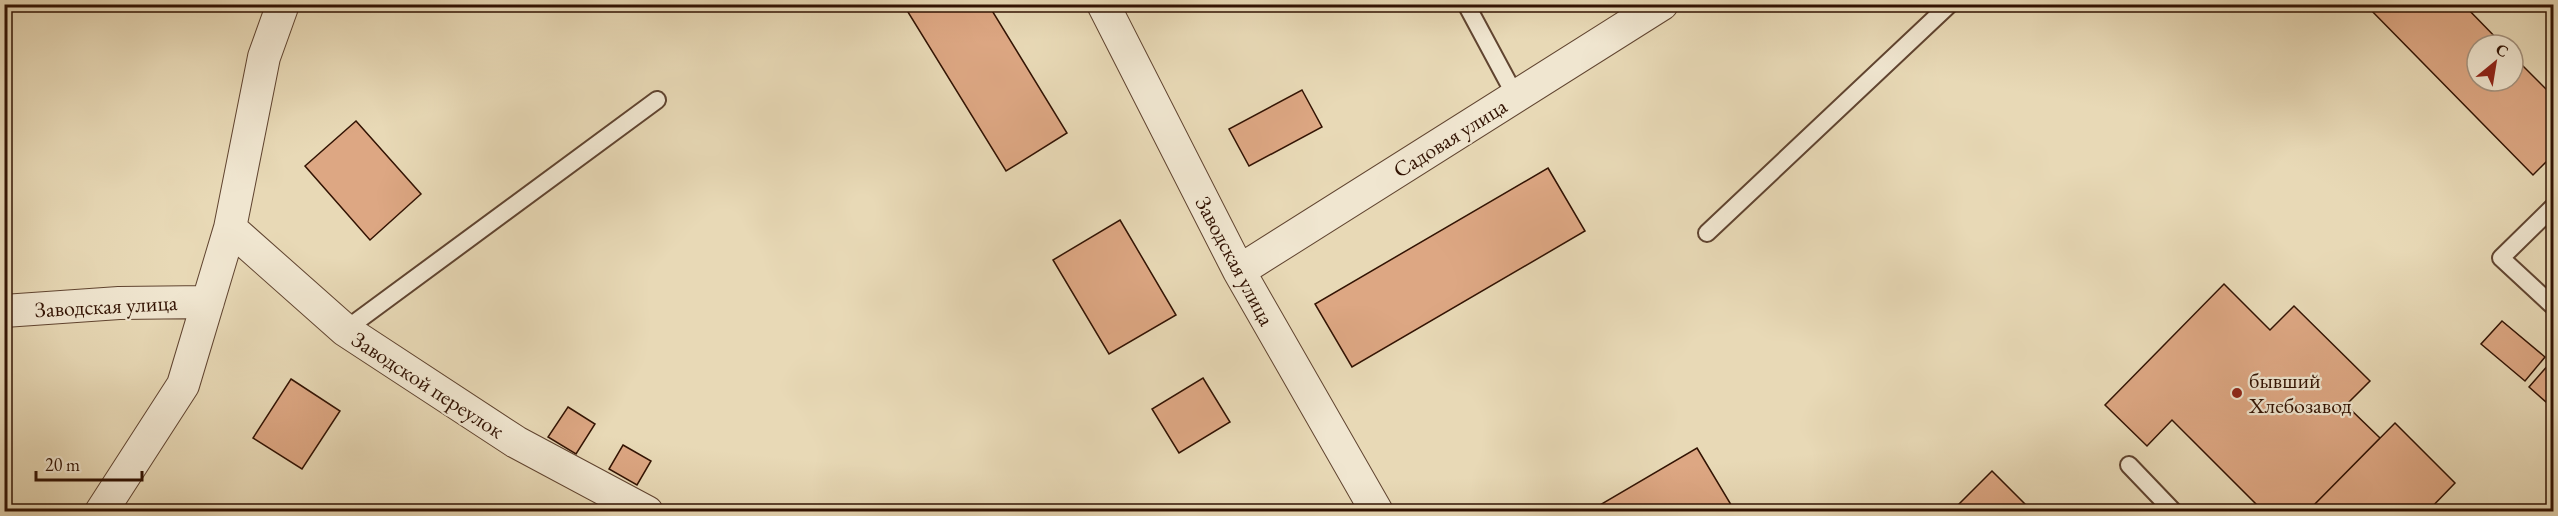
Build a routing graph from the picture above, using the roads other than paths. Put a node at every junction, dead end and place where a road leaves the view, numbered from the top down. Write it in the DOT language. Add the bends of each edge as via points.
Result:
graph roads {
  1 [pos="283,4"];
  2 [pos="1103,4"];
  3 [pos="1466,4"];
  4 [pos="1662,4"];
  5 [pos="1950,4"];
  6 [pos="1516,97"];
  7 [pos="657,100"];
  8 [pos="2553,206"];
  9 [pos="230,228"];
  10 [pos="1707,233"];
  11 [pos="1239,271"];
  12 [pos="208,302"];
  13 [pos="2553,307"];
  14 [pos="4,311"];
  15 [pos="345,330"];
  16 [pos="2129,465"];
  17 [pos="101,512"];
  18 [pos="647,512"];
  19 [pos="1377,512"];
  20 [pos="2174,512"];
  1 -- 9 [label="street" via="264,57"];
  2 -- 11 [label="street, Заводская улица"];
  3 -- 6 [label="lane"];
  4 -- 6 [label="street, Садовая улица"];
  5 -- 10 [label="lane"];
  6 -- 11 [label="street, Садовая улица"];
  7 -- 15 [label="lane"];
  8 -- 13 [label="lane" via="2501,258"];
  9 -- 12 [label="street"];
  9 -- 15 [label="street, Заводской переулок"];
  11 -- 19 [label="street, Заводская улица"];
  12 -- 14 [label="street, Заводская улица"];
  12 -- 17 [label="street" via="183,385"];
  15 -- 18 [label="street, Заводской переулок" via="516,442"];
  16 -- 20 [label="lane"];
}
